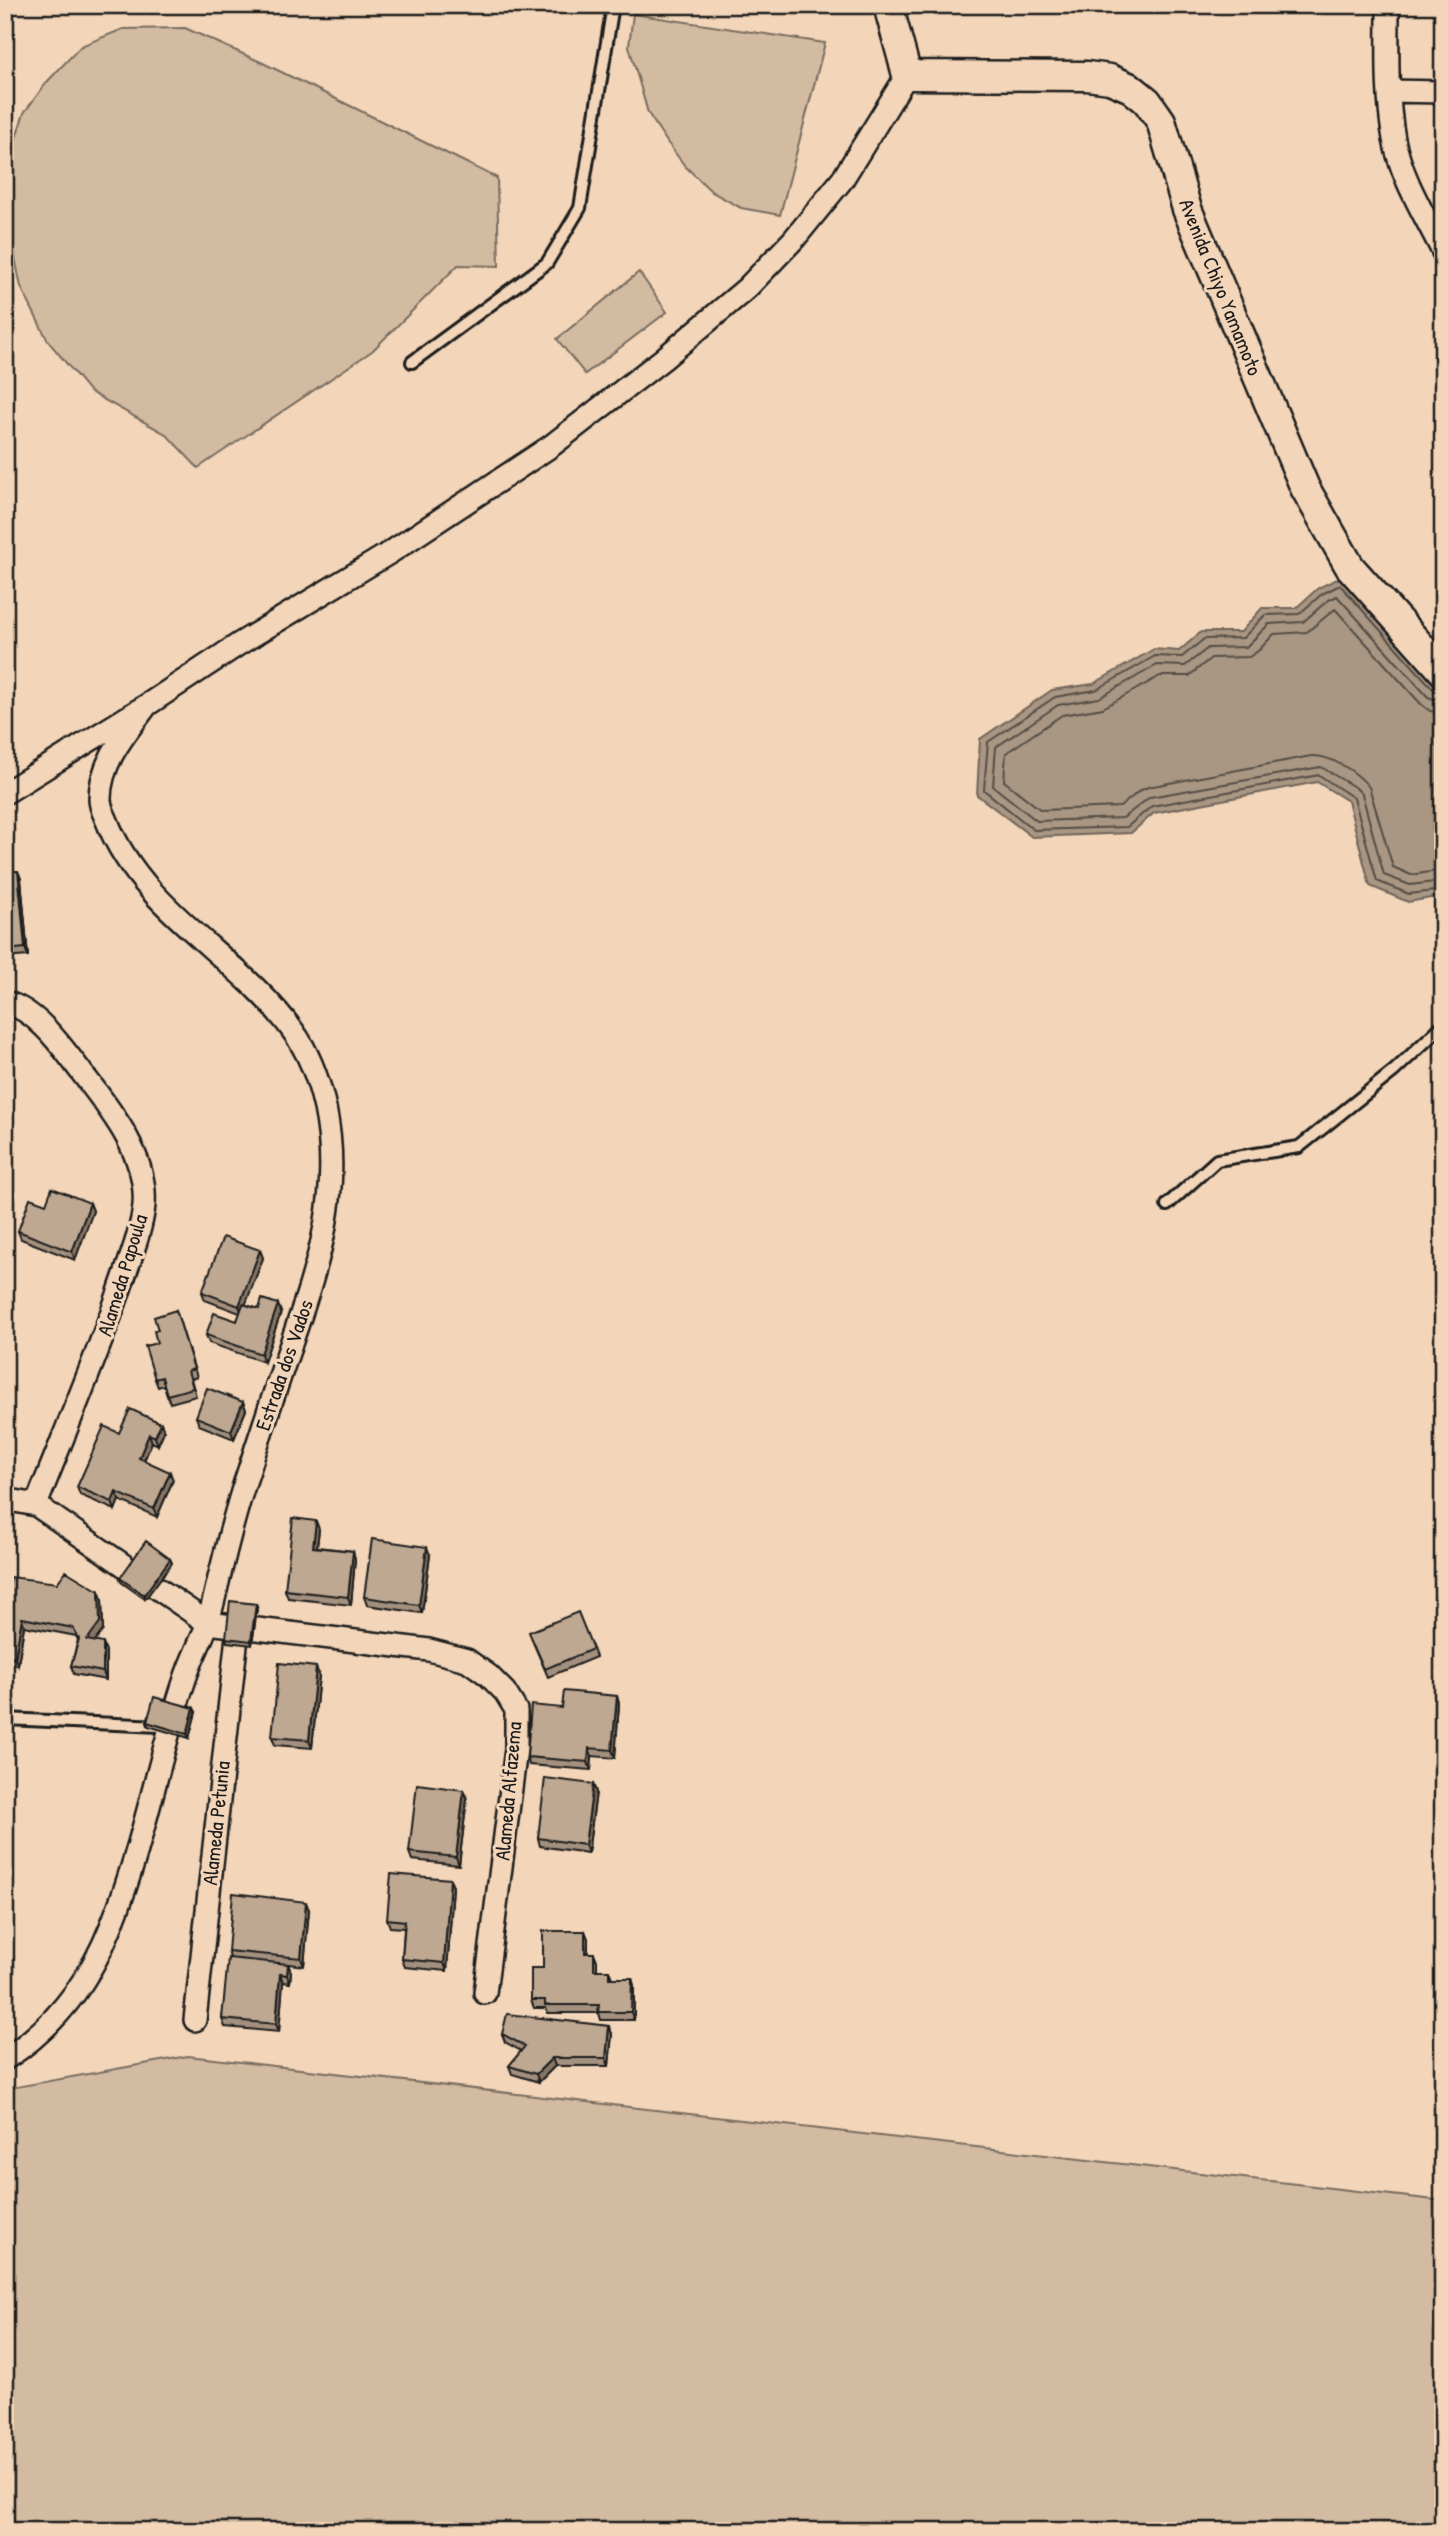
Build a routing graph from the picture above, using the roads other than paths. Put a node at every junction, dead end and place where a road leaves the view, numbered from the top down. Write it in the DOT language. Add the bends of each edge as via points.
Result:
graph roads {
  1 [pos="613,5"];
  2 [pos="888,5"];
  3 [pos="1388,5"];
  4 [pos="907,75"];
  5 [pos="1389,91"];
  6 [pos="1443,92"];
  7 [pos="1443,252"];
  8 [pos="412,362"];
  9 [pos="1443,671"];
  10 [pos="147,705"];
  11 [pos="5,793"];
  12 [pos="5,1002"];
  13 [pos="1443,1025"];
  14 [pos="1167,1205"];
  15 [pos="5,1499"];
  16 [pos="36,1505"];
  17 [pos="208,1623"];
  18 [pos="237,1627"];
  19 [pos="5,1719"];
  20 [pos="170,1727"];
  21 [pos="485,1993"];
  22 [pos="195,2020"];
  23 [pos="5,2059"];
  1 -- 8 [label="lane" via="580,208 547,263"];
  2 -- 4 [label="street"];
  3 -- 5 [label="street"];
  4 -- 9 [label="street, Avenida Chiyo Yamamoto" via="1087,76 1110,79 1147,101 1161,121 1187,209 1305,488 1350,567"];
  4 -- 10 [label="street" via="842,180 794,239 747,288 663,359 551,446"];
  5 -- 6 [label="street"];
  5 -- 7 [label="street" via="1394,140 1402,165"];
  10 -- 11 [label="street"];
  10 -- 17 [label="street, Estrada dos Vados" via="115,749 99,803 130,864 163,902 262,994 295,1033 314,1069 331,1147 327,1224 316,1270 235,1512"];
  12 -- 16 [label="street, Alameda Papoula" via="46,1027 109,1107 130,1141 144,1204 96,1357"];
  13 -- 14 [label="lane" via="1299,1147 1217,1160"];
  15 -- 16 [label="street"];
  16 -- 17 [label="street"];
  17 -- 18 [label="street, Alameda Alfazema"];
  17 -- 20 [label="street, Estrada dos Vados"];
  18 -- 21 [label="street, Alameda Alfazema" via="429,1650 467,1660 505,1692 516,1710 516,1749"];
  18 -- 22 [label="street, Alameda Petunia"];
  19 -- 20 [label="lane"];
  20 -- 23 [label="street, Estrada dos Vados" via="130,1877 103,1945 60,2014"];
}
